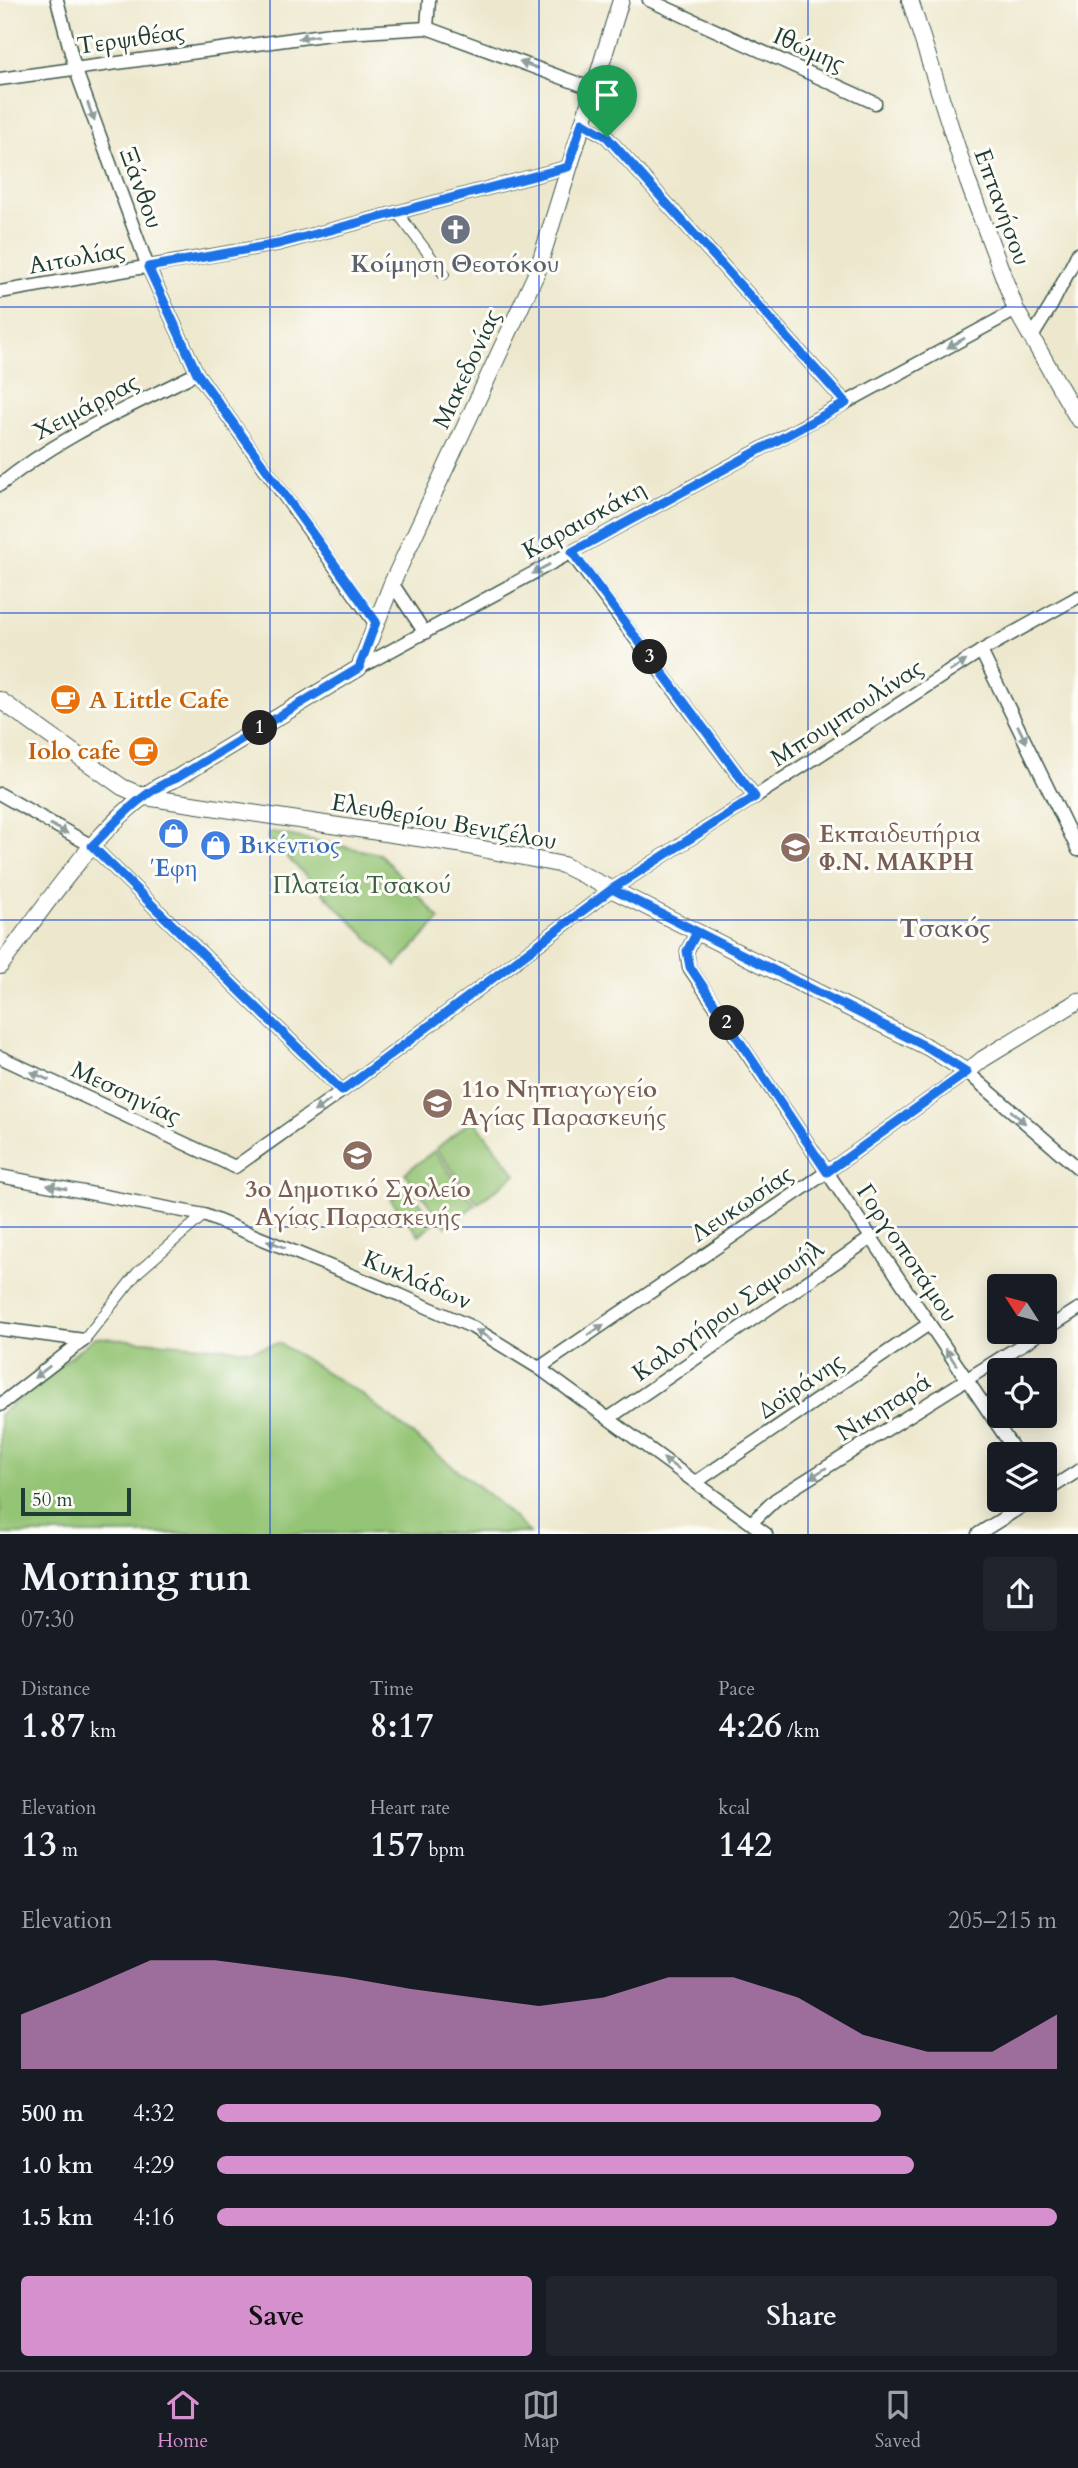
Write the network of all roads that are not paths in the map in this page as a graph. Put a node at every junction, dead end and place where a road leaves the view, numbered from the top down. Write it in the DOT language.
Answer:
graph roads {
  1 [pos="57,0"];
  2 [pos="429,0"];
  3 [pos="621,0"];
  4 [pos="649,0"];
  5 [pos="910,0"];
  6 [pos="427,28"];
  7 [pos="75,68"];
  8 [pos="0,79"];
  9 [pos="593,89"];
  10 [pos="875,103"];
  11 [pos="582,122"];
  12 [pos="568,167"];
  13 [pos="396,211"];
  14 [pos="1078,253"];
  15 [pos="148,267"];
  16 [pos="444,274"];
  17 [pos="0,292"];
  18 [pos="1016,310"];
  19 [pos="1032,337"];
  20 [pos="197,373"];
  21 [pos="846,403"];
  22 [pos="1078,418"];
  23 [pos="0,485"];
  24 [pos="572,552"];
  25 [pos="392,583"];
  26 [pos="1078,597"];
  27 [pos="376,622"];
  28 [pos="425,633"];
  29 [pos="981,651"];
  30 [pos="359,668"];
  31 [pos="0,700"];
  32 [pos="177,778"];
  33 [pos="0,794"];
  34 [pos="145,797"];
  35 [pos="755,797"];
  36 [pos="162,801"];
  37 [pos="92,846"];
  38 [pos="1078,850"];
  39 [pos="612,889"];
  40 [pos="697,932"];
  41 [pos="0,966"];
  42 [pos="1078,1001"];
  43 [pos="0,1057"];
  44 [pos="967,1072"];
  45 [pos="342,1091"];
  46 [pos="235,1167"];
  47 [pos="1078,1168"];
  48 [pos="827,1172"];
  49 [pos="0,1176"];
  50 [pos="204,1215"];
  51 [pos="871,1238"];
  52 [pos="1078,1309"];
  53 [pos="1057,1322"];
  54 [pos="929,1324"];
  55 [pos="0,1329"];
  56 [pos="85,1340"];
  57 [pos="1023,1344"];
  58 [pos="539,1368"];
  59 [pos="967,1380"];
  60 [pos="0,1405"];
  61 [pos="609,1419"];
  62 [pos="1009,1442"];
  63 [pos="1078,1471"];
  64 [pos="696,1482"];
  65 [pos="1057,1484"];
  66 [pos="1013,1512"];
  67 [pos="752,1522"];
  68 [pos="766,1534"];
  69 [pos="978,1534"];
  1 -- 7 [label="street, Ξάνθου"];
  2 -- 6 [label="street"];
  3 -- 9 [label="street, Μακεδονίας"];
  4 -- 10 [label="street, Ιθώμης"];
  5 -- 18 [label="street, Επτανήσου"];
  6 -- 7 [label="street, Τερψιθέας, one-way"];
  9 -- 6 [label="street, Τερψιθέας, one-way"];
  7 -- 8 [label="street, Τερψιθέας"];
  7 -- 15 [label="street, Ξάνθου, one-way"];
  9 -- 11 [label="street, Μακεδονίας"];
  11 -- 12 [label="street, Μακεδονίας"];
  11 -- 21 [label="street"];
  12 -- 13 [label="street, Αιτωλίας"];
  12 -- 25 [label="street, Μακεδονίας"];
  13 -- 15 [label="street, Αιτωλίας"];
  13 -- 16 [label="street"];
  14 -- 19 [label="street"];
  15 -- 17 [label="street, Αιτωλίας"];
  15 -- 20 [label="street, Ξάνθου"];
  18 -- 19 [label="street, Επτανήσου"];
  18 -- 21 [label="street, Καραισκάκη, one-way"];
  19 -- 22 [label="street, Επτανήσου"];
  20 -- 23 [label="street, Χειμάρρας"];
  20 -- 27 [label="street, Ξάνθου"];
  21 -- 24 [label="street, Καραισκάκη"];
  24 -- 28 [label="street, Καραισκάκη, one-way"];
  24 -- 35 [label="street"];
  25 -- 27 [label="street, Μακεδονίας"];
  25 -- 28 [label="street"];
  26 -- 29 [label="street, Μπουμπουλίνας"];
  27 -- 30 [label="street, Μακεδονίας"];
  28 -- 30 [label="street, Καραισκάκη"];
  35 -- 29 [label="street, Μπουμπουλίνας, one-way"];
  29 -- 38 [label="street, one-way"];
  30 -- 32 [label="street, Καραισκάκη"];
  31 -- 34 [label="street, Ελευθερίου Βενιζέλου"];
  32 -- 34 [label="street, Καραισκάκη"];
  32 -- 36 [label="street, Καραισκάκη"];
  33 -- 37 [label="street, one-way"];
  34 -- 36 [label="street, Ελευθερίου Βενιζέλου"];
  34 -- 37 [label="street, Καραισκάκη"];
  35 -- 39 [label="street, Μπουμπουλίνας"];
  36 -- 39 [label="street, Ελευθερίου Βενιζέλου"];
  37 -- 41 [label="street, Καραισκάκη"];
  37 -- 45 [label="street"];
  39 -- 40 [label="street, Ελευθερίου Βενιζέλου"];
  39 -- 45 [label="street, Μπουμπουλίνας"];
  40 -- 44 [label="street, Ελευθερίου Βενιζέλου"];
  40 -- 48 [label="street, Γοργοποτάμου"];
  42 -- 44 [label="street"];
  46 -- 43 [label="street, Μεσσηνίας, one-way"];
  44 -- 47 [label="street, Ελευθερίου Βενιζέλου, one-way"];
  44 -- 48 [label="street, Λευκωσίας"];
  45 -- 46 [label="street, Μπουμπουλίνας, one-way"];
  48 -- 51 [label="street, Γοργοποτάμου"];
  58 -- 48 [label="street, Λευκωσίας, one-way"];
  50 -- 49 [label="street, Κυκλάδων, one-way"];
  50 -- 56 [label="street"];
  58 -- 50 [label="street, Κυκλάδων, one-way"];
  51 -- 54 [label="street, Γοργοποτάμου"];
  51 -- 61 [label="street, Καλογήρου Σαμουήλ"];
  52 -- 53 [label="street, Νικηταρά"];
  59 -- 54 [label="street, Γοργοποτάμου, one-way"];
  54 -- 64 [label="street, Δοϊράνης"];
  55 -- 56 [label="street"];
  56 -- 60 [label="street, one-way"];
  57 -- 59 [label="street, Νικηταρά"];
  58 -- 61 [label="street, Κυκλάδων"];
  59 -- 62 [label="street, Γοργοποτάμου"];
  59 -- 67 [label="street, Νικηταρά, one-way"];
  64 -- 61 [label="street, Κυκλάδων, one-way"];
  63 -- 65 [label="street"];
  64 -- 67 [label="street, Κυκλάδων"];
  66 -- 69 [label="street"];
  67 -- 68 [label="street, Κυκλάδων"];
}
